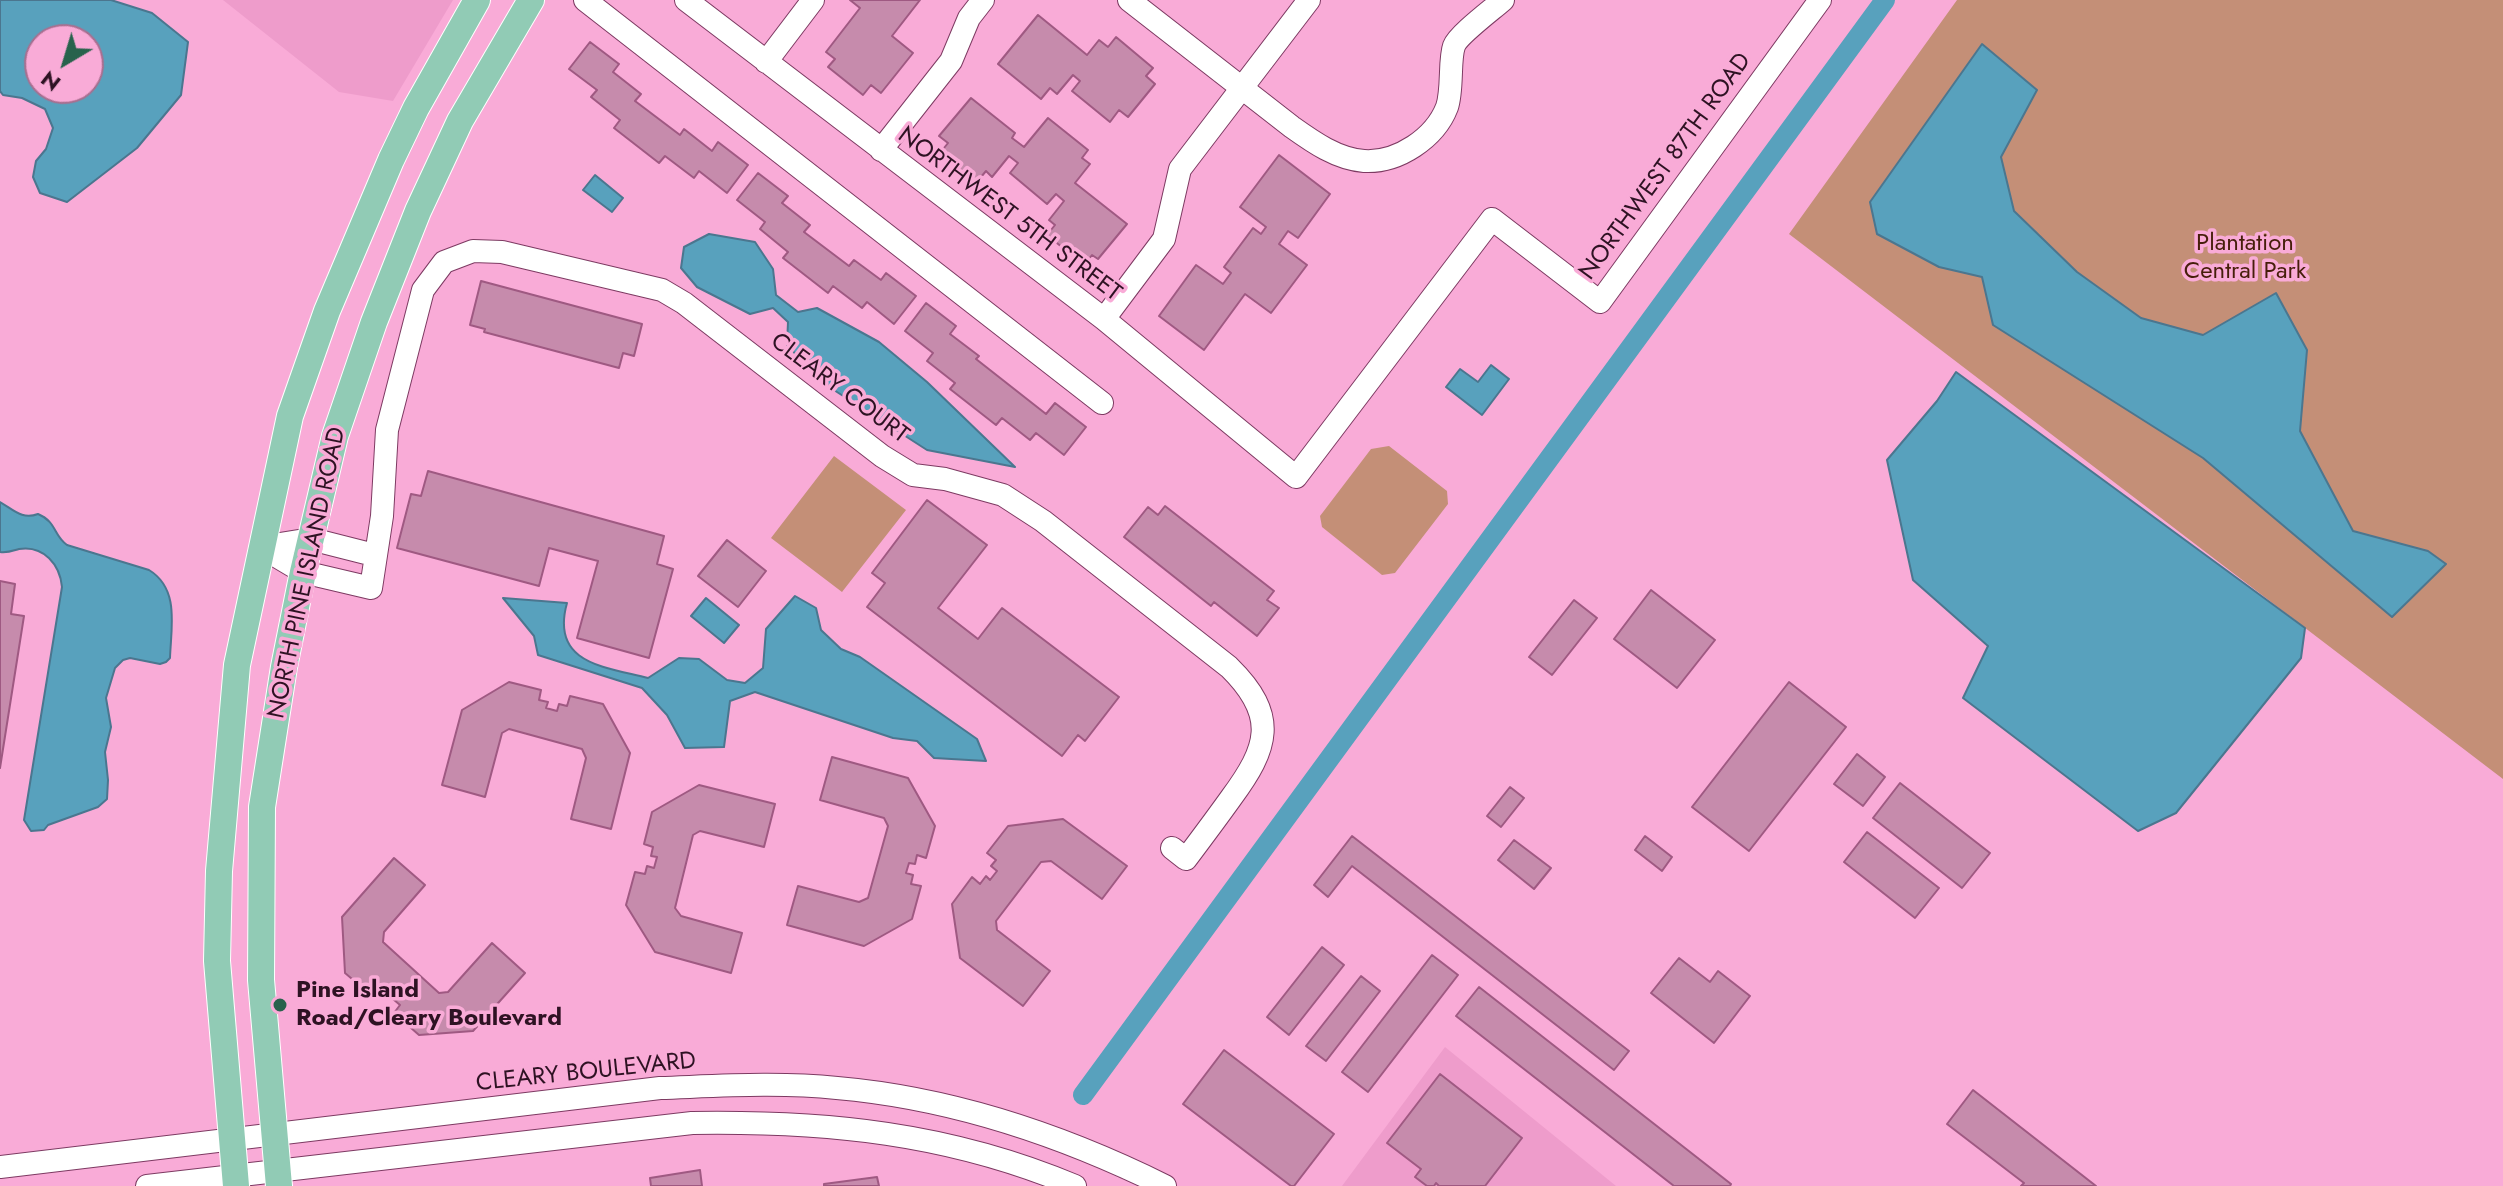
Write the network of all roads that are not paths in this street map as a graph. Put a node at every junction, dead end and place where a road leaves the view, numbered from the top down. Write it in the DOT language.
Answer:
graph roads {
  1 [pos="477,0"];
  2 [pos="531,0"];
  3 [pos="585,0"];
  4 [pos="686,0"];
  5 [pos="813,0"];
  6 [pos="983,0"];
  7 [pos="1129,0"];
  8 [pos="1309,0"];
  9 [pos="1503,0"];
  10 [pos="1812,3"];
  11 [pos="766,62"];
  12 [pos="1242,88"];
  13 [pos="881,150"];
  14 [pos="1104,319"];
  15 [pos="1102,403"];
  16 [pos="1296,477"];
  17 [pos="311,539"];
  18 [pos="261,547"];
  19 [pos="374,555"];
  20 [pos="303,572"];
  21 [pos="1172,848"];
  22 [pos="274,1136"];
  23 [pos="231,1141"];
  24 [pos="0,1167"];
  25 [pos="278,1179"];
  26 [pos="236,1181"];
  27 [pos="147,1186"];
  28 [pos="1075,1186"];
  29 [pos="1165,1186"];
  1 -- 18 [label="main road, NORTH PINE ISLAND ROAD"];
  2 -- 17 [label="main road, NORTH PINE ISLAND ROAD"];
  3 -- 15 [label="street"];
  4 -- 11 [label="street, NORTHWEST 5TH STREET"];
  5 -- 11 [label="street"];
  6 -- 13 [label="street"];
  7 -- 12 [label="street"];
  8 -- 12 [label="street"];
  9 -- 12 [label="street"];
  10 -- 16 [label="street, NORTHWEST 87TH ROAD"];
  11 -- 13 [label="street, NORTHWEST 5TH STREET"];
  12 -- 14 [label="street"];
  13 -- 14 [label="street, NORTHWEST 5TH STREET"];
  14 -- 16 [label="street, NORTHWEST 5TH STREET"];
  17 -- 18 [label="street"];
  17 -- 19 [label="street"];
  17 -- 20 [label="main road, NORTH PINE ISLAND ROAD"];
  18 -- 20 [label="street, CLEARY COURT"];
  18 -- 23 [label="main road, NORTH PINE ISLAND ROAD"];
  19 -- 20 [label="street, CLEARY COURT"];
  19 -- 21 [label="street, CLEARY COURT"];
  20 -- 22 [label="main road, NORTH PINE ISLAND ROAD"];
  22 -- 23 [label="street, CLEARY BOULEVARD"];
  22 -- 25 [label="main road, NORTH PINE ISLAND ROAD"];
  22 -- 29 [label="street, CLEARY BOULEVARD"];
  23 -- 24 [label="street, CLEARY BOULEVARD"];
  23 -- 26 [label="main road, NORTH PINE ISLAND ROAD"];
  25 -- 26 [label="street"];
  25 -- 28 [label="street"];
  26 -- 27 [label="street"];
}
